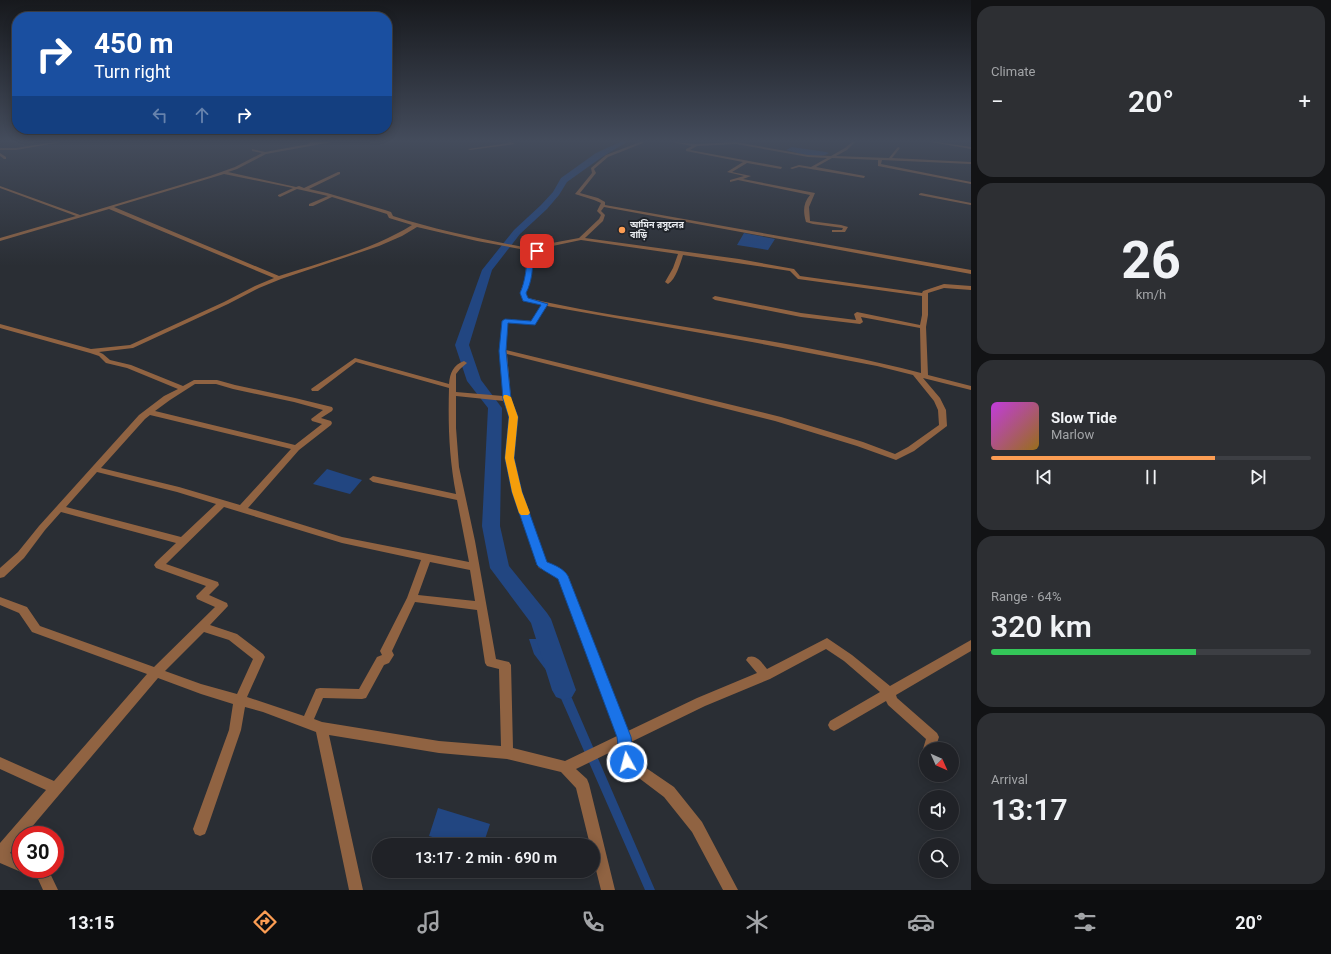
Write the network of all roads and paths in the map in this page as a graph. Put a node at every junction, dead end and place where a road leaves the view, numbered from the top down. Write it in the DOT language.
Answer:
graph roads {
  1 [pos="188,184"];
  2 [pos="280,184"];
  3 [pos="318,184"];
  4 [pos="585,184"];
  5 [pos="760,184"];
  6 [pos="0,187"];
  7 [pos="299,187"];
  8 [pos="306,189"];
  9 [pos="921,194"];
  10 [pos="280,196"];
  11 [pos="332,196"];
  12 [pos="971,204"];
  13 [pos="310,205"];
  14 [pos="603,206"];
  15 [pos="109,207"];
  16 [pos="80,216"];
  17 [pos="416,225"];
  18 [pos="836,231"];
  19 [pos="581,239"];
  20 [pos="1,240"];
  21 [pos="537,251"];
  22 [pos="681,253"];
  23 [pos="971,272"];
  24 [pos="279,278"];
  25 [pos="668,282"];
  26 [pos="971,288"];
  27 [pos="925,295"];
  28 [pos="715,298"];
  29 [pos="545,304"];
  30 [pos="0,326"];
  31 [pos="923,327"];
  32 [pos="91,351"];
  33 [pos="503,351"];
  34 [pos="464,363"];
  35 [pos="915,374"];
  36 [pos="925,376"];
  37 [pos="971,388"];
  38 [pos="184,389"];
  39 [pos="315,389"];
  40 [pos="453,391"];
  41 [pos="507,399"];
  42 [pos="149,412"];
  43 [pos="296,448"];
  44 [pos="96,469"];
  45 [pos="373,479"];
  46 [pos="460,498"];
  47 [pos="222,502"];
  48 [pos="242,509"];
  49 [pos="60,510"];
  50 [pos="183,541"];
  51 [pos="426,558"];
  52 [pos="474,567"];
  53 [pos="0,574"];
  54 [pos="412,598"];
  55 [pos="0,601"];
  56 [pos="481,606"];
  57 [pos="202,627"];
  58 [pos="971,645"];
  59 [pos="752,660"];
  60 [pos="156,672"];
  61 [pos="766,675"];
  62 [pos="890,693"];
  63 [pos="240,700"];
  64 [pos="307,722"];
  65 [pos="834,725"];
  66 [pos="321,728"];
  67 [pos="624,737"];
  68 [pos="931,742"];
  69 [pos="507,753"];
  70 [pos="0,763"];
  71 [pos="565,767"];
  72 [pos="56,788"];
  73 [pos="200,829"];
  74 [pos="0,855"];
  75 [pos="12,861"];
  76 [pos="45,878"];
  77 [pos="51,890"];
  78 [pos="356,890"];
  79 [pos="608,890"];
  80 [pos="731,890"];
  1 -- 15 [label="street"];
  2 -- 7 [label="street"];
  3 -- 8 [label="street"];
  4 -- 14 [label="street"];
  5 -- 18 [label="street"];
  6 -- 16 [label="street"];
  7 -- 8 [label="street"];
  7 -- 10 [label="street"];
  8 -- 11 [label="street"];
  9 -- 12 [label="street"];
  11 -- 13 [label="street"];
  11 -- 17 [label="street"];
  14 -- 19 [label="street"];
  14 -- 23 [label="street"];
  15 -- 16 [label="street"];
  15 -- 24 [label="street"];
  16 -- 20 [label="street"];
  17 -- 21 [label="street"];
  17 -- 24 [label="street"];
  19 -- 21 [label="street"];
  19 -- 22 [label="street"];
  21 -- 29 [label="street"];
  22 -- 25 [label="street"];
  22 -- 27 [label="street"];
  24 -- 32 [label="street"];
  26 -- 27 [label="street"];
  27 -- 31 [label="street"];
  28 -- 31 [label="street"];
  29 -- 33 [label="street"];
  29 -- 35 [label="street"];
  30 -- 32 [label="street"];
  31 -- 36 [label="street"];
  32 -- 38 [label="street"];
  33 -- 35 [label="street"];
  33 -- 41 [label="street"];
  34 -- 40 [label="street"];
  35 -- 36 [label="street"];
  36 -- 37 [label="street"];
  38 -- 42 [label="street"];
  38 -- 43 [label="street"];
  39 -- 40 [label="street"];
  40 -- 41 [label="street"];
  40 -- 46 [label="street"];
  41 -- 67 [label="street"];
  42 -- 43 [label="street"];
  42 -- 44 [label="street"];
  43 -- 48 [label="street"];
  44 -- 47 [label="street"];
  44 -- 49 [label="street"];
  45 -- 46 [label="street"];
  46 -- 52 [label="street"];
  47 -- 48 [label="street"];
  47 -- 50 [label="street"];
  48 -- 51 [label="street"];
  49 -- 50 [label="street"];
  49 -- 53 [label="street"];
  50 -- 57 [label="street"];
  51 -- 52 [label="street"];
  51 -- 54 [label="street"];
  52 -- 56 [label="street"];
  54 -- 56 [label="street"];
  54 -- 64 [label="street"];
  55 -- 60 [label="street"];
  56 -- 69 [label="street"];
  57 -- 60 [label="street"];
  57 -- 63 [label="street"];
  58 -- 62 [label="street"];
  59 -- 61 [label="street"];
  60 -- 63 [label="street"];
  60 -- 72 [label="street"];
  61 -- 62 [label="street"];
  61 -- 67 [label="street"];
  62 -- 65 [label="street"];
  62 -- 68 [label="street"];
  63 -- 64 [label="street"];
  63 -- 73 [label="street"];
  64 -- 66 [label="street"];
  66 -- 69 [label="street"];
  66 -- 78 [label="street"];
  67 -- 71 [label="street"];
  67 -- 80 [label="street"];
  69 -- 71 [label="street"];
  70 -- 72 [label="street"];
  71 -- 79 [label="street"];
  72 -- 74 [label="street"];
  74 -- 75 [label="street"];
  76 -- 77 [label="street"];
}
